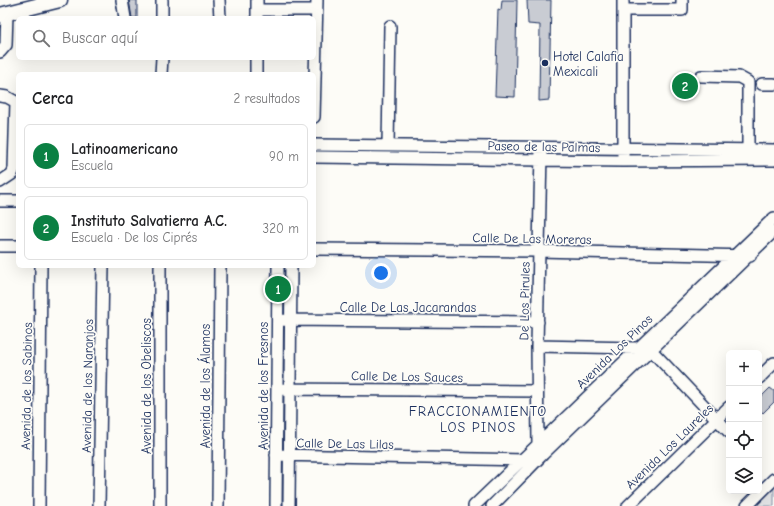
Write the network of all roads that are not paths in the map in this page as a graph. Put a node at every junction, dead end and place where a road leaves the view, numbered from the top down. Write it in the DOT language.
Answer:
graph roads {
  1 [pos="60,0"];
  2 [pos="122,0"];
  3 [pos="162,0"];
  4 [pos="219,0"];
  5 [pos="317,5"];
  6 [pos="623,5"];
  7 [pos="682,5"];
  8 [pos="257,9"];
  9 [pos="3,14"];
  10 [pos="125,16"];
  11 [pos="162,16"];
  12 [pos="220,16"];
  13 [pos="390,26"];
  14 [pos="316,42"];
  15 [pos="0,52"];
  16 [pos="162,60"];
  17 [pos="256,60"];
  18 [pos="316,60"];
  19 [pos="161,72"];
  20 [pos="256,72"];
  21 [pos="315,72"];
  22 [pos="702,76"];
  23 [pos="762,84"];
  24 [pos="774,84"];
  25 [pos="0,96"];
  26 [pos="316,145"];
  27 [pos="388,145"];
  28 [pos="541,147"];
  29 [pos="623,149"];
  30 [pos="748,150"];
  31 [pos="774,150"];
  32 [pos="316,157"];
  33 [pos="540,159"];
  34 [pos="774,160"];
  35 [pos="623,161"];
  36 [pos="0,182"];
  37 [pos="0,201"];
  38 [pos="16,201"];
  39 [pos="774,218"];
  40 [pos="774,231"];
  41 [pos="0,246"];
  42 [pos="16,246"];
  43 [pos="316,249"];
  44 [pos="538,251"];
  45 [pos="735,256"];
  46 [pos="750,256"];
  47 [pos="41,268"];
  48 [pos="103,268"];
  49 [pos="160,268"];
  50 [pos="220,268"];
  51 [pos="278,268"];
  52 [pos="291,268"];
  53 [pos="278,320"];
  54 [pos="290,320"];
  55 [pos="538,322"];
  56 [pos="537,346"];
  57 [pos="637,348"];
  58 [pos="652,351"];
  59 [pos="774,363"];
  60 [pos="762,375"];
  61 [pos="277,388"];
  62 [pos="290,389"];
  63 [pos="537,391"];
  64 [pos="726,410"];
  65 [pos="716,419"];
  66 [pos="726,429"];
  67 [pos="540,450"];
  68 [pos="276,455"];
  69 [pos="290,456"];
  70 [pos="528,463"];
  71 [pos="774,479"];
  72 [pos="38,506"];
  73 [pos="99,506"];
  74 [pos="160,506"];
  75 [pos="218,506"];
  76 [pos="276,506"];
  77 [pos="289,506"];
  78 [pos="474,506"];
  79 [pos="492,506"];
  80 [pos="628,506"];
  81 [pos="747,506"];
  1 -- 9 [label="main road"];
  2 -- 10 [label="street"];
  3 -- 11 [label="street"];
  4 -- 12 [label="street"];
  5 -- 8 [label="street"];
  5 -- 14 [label="street"];
  6 -- 7 [label="street"];
  6 -- 29 [label="street"];
  9 -- 15 [label="street"];
  13 -- 27 [label="street"];
  16 -- 19 [label="street"];
  17 -- 20 [label="street"];
  18 -- 21 [label="street"];
  22 -- 30 [label="street"];
  23 -- 24 [label="street"];
  25 -- 36 [label="street"];
  26 -- 27 [label="street, Paseo de las Palmas"];
  27 -- 28 [label="street, Paseo de las Palmas"];
  28 -- 29 [label="street, Paseo de las Palmas"];
  28 -- 33 [label="street, De Los Pirules"];
  29 -- 30 [label="street, Paseo de las Palmas"];
  29 -- 35 [label="street"];
  30 -- 31 [label="street, Paseo de las Palmas"];
  32 -- 33 [label="street, Paseo de las Palmas"];
  33 -- 35 [label="street, Paseo de las Palmas"];
  33 -- 44 [label="street, De Los Pirules"];
  34 -- 35 [label="street, Paseo de las Palmas"];
  37 -- 38 [label="street"];
  39 -- 45 [label="street, Avenida Los Pinos"];
  40 -- 46 [label="street, Avenida Los Pinos"];
  41 -- 42 [label="street"];
  43 -- 44 [label="street, Calle De Las Moreras"];
  44 -- 45 [label="street, Calle De Las Moreras"];
  44 -- 55 [label="street, De Los Pirules"];
  45 -- 46 [label="street, Calle De Las Moreras"];
  45 -- 57 [label="street, Avenida Los Pinos"];
  46 -- 58 [label="street, Avenida Los Pinos"];
  47 -- 72 [label="street, Avenida de los Sabinos"];
  48 -- 73 [label="street, Avenida de los Naranjos"];
  49 -- 74 [label="street, Avenida de los Obeliscos"];
  50 -- 75 [label="street, Avenida de los Álamos"];
  51 -- 53 [label="street, Avenida de los Fresnos"];
  52 -- 54 [label="street, Avenida de los Fresnos"];
  53 -- 54 [label="street, Calle De Las Jacarandas"];
  53 -- 61 [label="street, Avenida de los Fresnos"];
  54 -- 55 [label="street, Calle De Las Jacarandas"];
  54 -- 62 [label="street, Avenida de los Fresnos"];
  55 -- 56 [label="street, De Los Pirules"];
  56 -- 57 [label="street"];
  56 -- 63 [label="street, De Los Pirules"];
  57 -- 58 [label="street"];
  57 -- 67 [label="street, Avenida Los Pinos"];
  58 -- 65 [label="street"];
  58 -- 67 [label="street, Avenida Los Pinos"];
  59 -- 60 [label="street"];
  61 -- 62 [label="street, Calle De Los Sauces"];
  61 -- 68 [label="street, Avenida de los Fresnos"];
  62 -- 63 [label="street, Calle De Los Sauces"];
  62 -- 69 [label="street, Avenida de los Fresnos"];
  63 -- 67 [label="street, De Los Pirules"];
  64 -- 65 [label="street, Avenida Los Laureles"];
  65 -- 66 [label="street"];
  65 -- 80 [label="street, Avenida Los Laureles"];
  67 -- 70 [label="street, Avenida Los Pinos"];
  68 -- 69 [label="street, Calle De Las Lilas"];
  68 -- 76 [label="street, Avenida de los Fresnos"];
  69 -- 70 [label="street, Calle De Las Lilas"];
  69 -- 77 [label="street, Avenida de los Fresnos"];
  70 -- 78 [label="street, Avenida Los Pinos"];
  70 -- 79 [label="street, Avenida Los Pinos"];
  71 -- 81 [label="street"];
}
